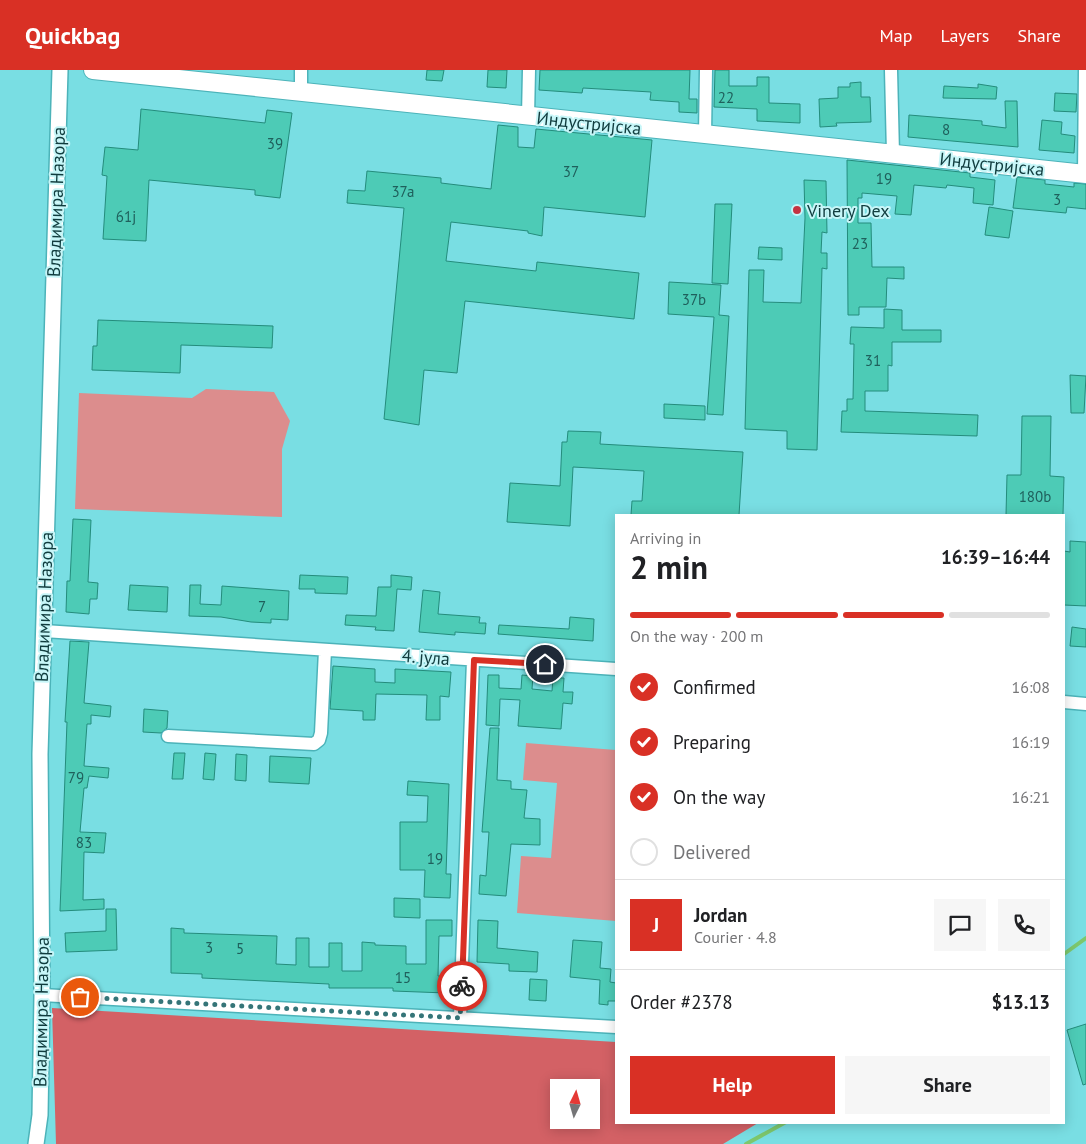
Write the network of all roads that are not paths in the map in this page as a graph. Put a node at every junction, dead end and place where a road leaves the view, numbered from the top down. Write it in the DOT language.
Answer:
graph roads {
  1 [pos="60,70"];
  2 [pos="93,70"];
  3 [pos="301,70"];
  4 [pos="528,70"];
  5 [pos="706,70"];
  6 [pos="891,70"];
  7 [pos="1085,70"];
  8 [pos="301,93"];
  9 [pos="528,116"];
  10 [pos="706,135"];
  11 [pos="894,154"];
  12 [pos="1085,174"];
  13 [pos="44,631"];
  14 [pos="325,650"];
  15 [pos="474,660"];
  16 [pos="615,669"];
  17 [pos="1065,702"];
  18 [pos="1086,704"];
  19 [pos="168,736"];
  20 [pos="42,995"];
  21 [pos="460,1018"];
  22 [pos="615,1027"];
  23 [pos="36,1144"];
  1 -- 13 [label="street, Владимира Назора"];
  2 -- 8 [label="main road, Индустријска"];
  3 -- 8 [label="street"];
  4 -- 9 [label="street"];
  5 -- 10 [label="street"];
  6 -- 11 [label="street"];
  7 -- 12 [label="street"];
  8 -- 9 [label="main road, Индустријска"];
  9 -- 10 [label="main road, Индустријска"];
  10 -- 11 [label="main road, Индустријска"];
  11 -- 12 [label="main road, Индустријска"];
  13 -- 14 [label="street, 4. јула"];
  13 -- 20 [label="street, Владимира Назора"];
  14 -- 15 [label="street, 4. јула"];
  14 -- 19 [label="street"];
  15 -- 16 [label="street, 4. јула"];
  15 -- 21 [label="street"];
  17 -- 18 [label="street"];
  20 -- 21 [label="street"];
  20 -- 23 [label="street, Владимира Назора"];
  21 -- 22 [label="street"];
}
